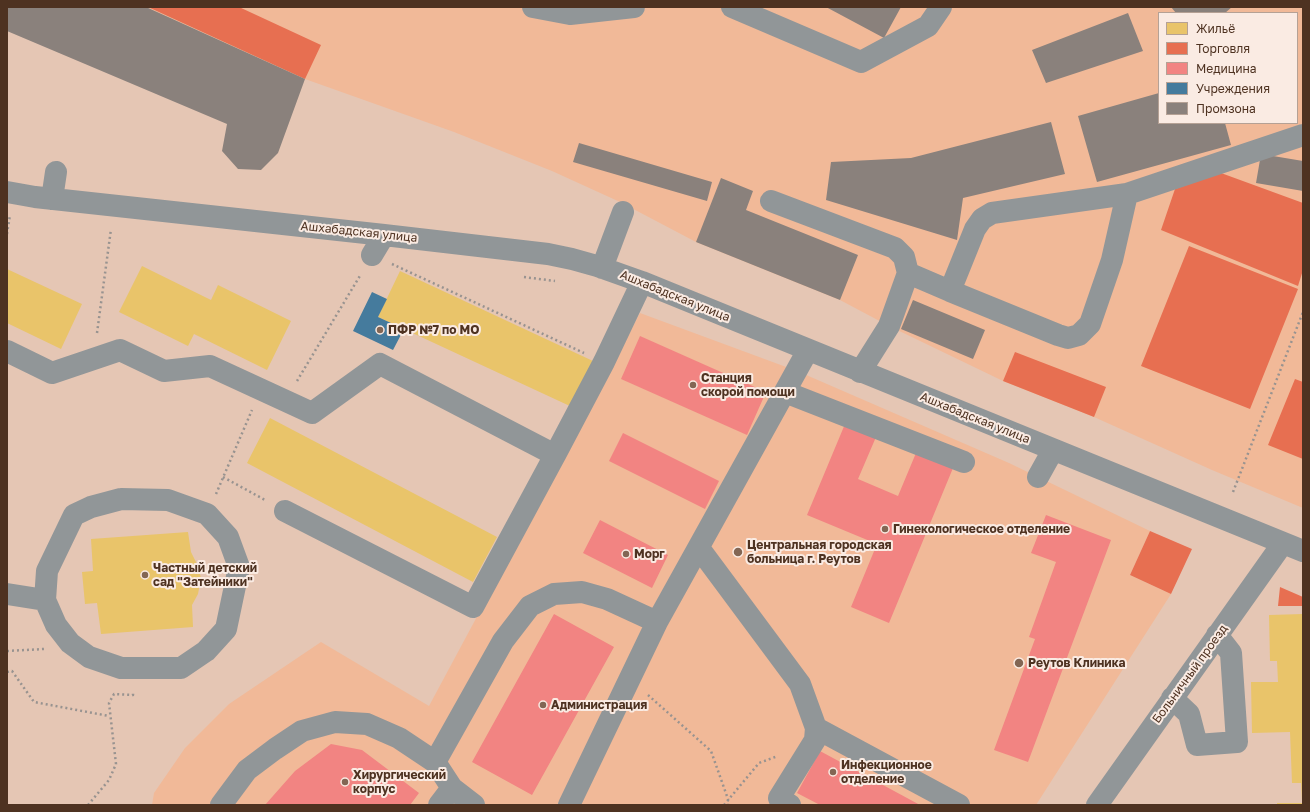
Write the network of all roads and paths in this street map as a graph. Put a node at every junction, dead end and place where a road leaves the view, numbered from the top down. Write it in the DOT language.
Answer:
graph roads {
  1 [pos="533,7"];
  2 [pos="634,7"];
  3 [pos="732,7"];
  4 [pos="941,7"];
  5 [pos="1303,135"];
  6 [pos="56,172"];
  7 [pos="7,192"];
  8 [pos="1127,194"];
  9 [pos="52,199"];
  10 [pos="772,201"];
  11 [pos="623,212"];
  12 [pos="111,224"];
  13 [pos="384,235"];
  14 [pos="372,255"];
  15 [pos="602,268"];
  16 [pos="908,273"];
  17 [pos="642,282"];
  18 [pos="950,291"];
  19 [pos="1303,312"];
  20 [pos="808,350"];
  21 [pos="7,351"];
  22 [pos="93,359"];
  23 [pos="604,362"];
  24 [pos="860,372"];
  25 [pos="261,389"];
  26 [pos="785,392"];
  27 [pos="285,400"];
  28 [pos="1053,450"];
  29 [pos="555,455"];
  30 [pos="964,462"];
  31 [pos="223,477"];
  32 [pos="1038,477"];
  33 [pos="1233,492"];
  34 [pos="215,495"];
  35 [pos="286,511"];
  36 [pos="1283,543"];
  37 [pos="699,548"];
  38 [pos="1303,551"];
  39 [pos="7,594"];
  40 [pos="45,600"];
  41 [pos="657,622"];
  42 [pos="1217,635"];
  43 [pos="77,648"];
  44 [pos="7,651"];
  45 [pos="135,668"];
  46 [pos="7,672"];
  47 [pos="630,680"];
  48 [pos="1172,698"];
  49 [pos="109,716"];
  50 [pos="816,728"];
  51 [pos="780,755"];
  52 [pos="435,762"];
  53 [pos="452,788"];
  54 [pos="728,799"];
  55 [pos="88,805"];
  56 [pos="221,805"];
  57 [pos="439,805"];
  58 [pos="474,805"];
  59 [pos="569,805"];
  60 [pos="724,805"];
  61 [pos="728,805"];
  62 [pos="790,805"];
  63 [pos="958,805"];
  64 [pos="1097,805"];
  1 -- 2 [label="street"];
  3 -- 4 [label="street"];
  5 -- 8 [label="street"];
  6 -- 9 [label="street"];
  7 -- 9 [label="street, Ашхабадская улица"];
  8 -- 18 [label="street"];
  8 -- 18 [label="street"];
  9 -- 13 [label="street, Ашхабадская улица"];
  10 -- 16 [label="street"];
  11 -- 15 [label="street"];
  12 -- 22 [label="path"];
  13 -- 14 [label="street"];
  13 -- 15 [label="street, Ашхабадская улица"];
  14 -- 23 [label="path"];
  14 -- 27 [label="path"];
  15 -- 17 [label="street, Ашхабадская улица"];
  16 -- 18 [label="street"];
  16 -- 24 [label="street"];
  17 -- 20 [label="street, Ашхабадская улица"];
  17 -- 23 [label="street"];
  19 -- 33 [label="path"];
  20 -- 24 [label="street, Ашхабадская улица"];
  20 -- 26 [label="street"];
  21 -- 22 [label="street"];
  22 -- 25 [label="street"];
  23 -- 29 [label="street"];
  24 -- 28 [label="street, Ашхабадская улица"];
  25 -- 27 [label="street"];
  25 -- 31 [label="path"];
  26 -- 30 [label="street"];
  26 -- 37 [label="street"];
  27 -- 29 [label="street"];
  28 -- 32 [label="street"];
  28 -- 36 [label="street, Ашхабадская улица"];
  29 -- 35 [label="street"];
  31 -- 34 [label="path"];
  31 -- 35 [label="path"];
  36 -- 38 [label="street, Ашхабадская улица"];
  36 -- 42 [label="street, Больничный проезд"];
  37 -- 41 [label="street"];
  37 -- 50 [label="street"];
  39 -- 40 [label="street"];
  40 -- 43 [label="street"];
  40 -- 45 [label="street"];
  41 -- 47 [label="street"];
  41 -- 52 [label="street"];
  42 -- 48 [label="street, Больничный проезд"];
  42 -- 48 [label="street"];
  43 -- 44 [label="path"];
  43 -- 45 [label="street"];
  45 -- 49 [label="path"];
  46 -- 49 [label="path"];
  47 -- 54 [label="path"];
  47 -- 59 [label="street"];
  48 -- 64 [label="street, Больничный проезд"];
  49 -- 55 [label="path"];
  50 -- 62 [label="street"];
  50 -- 63 [label="street"];
  51 -- 54 [label="path"];
  52 -- 53 [label="street"];
  52 -- 56 [label="street"];
  53 -- 57 [label="street"];
  53 -- 58 [label="street"];
  54 -- 60 [label="path"];
  54 -- 61 [label="path"];
}
